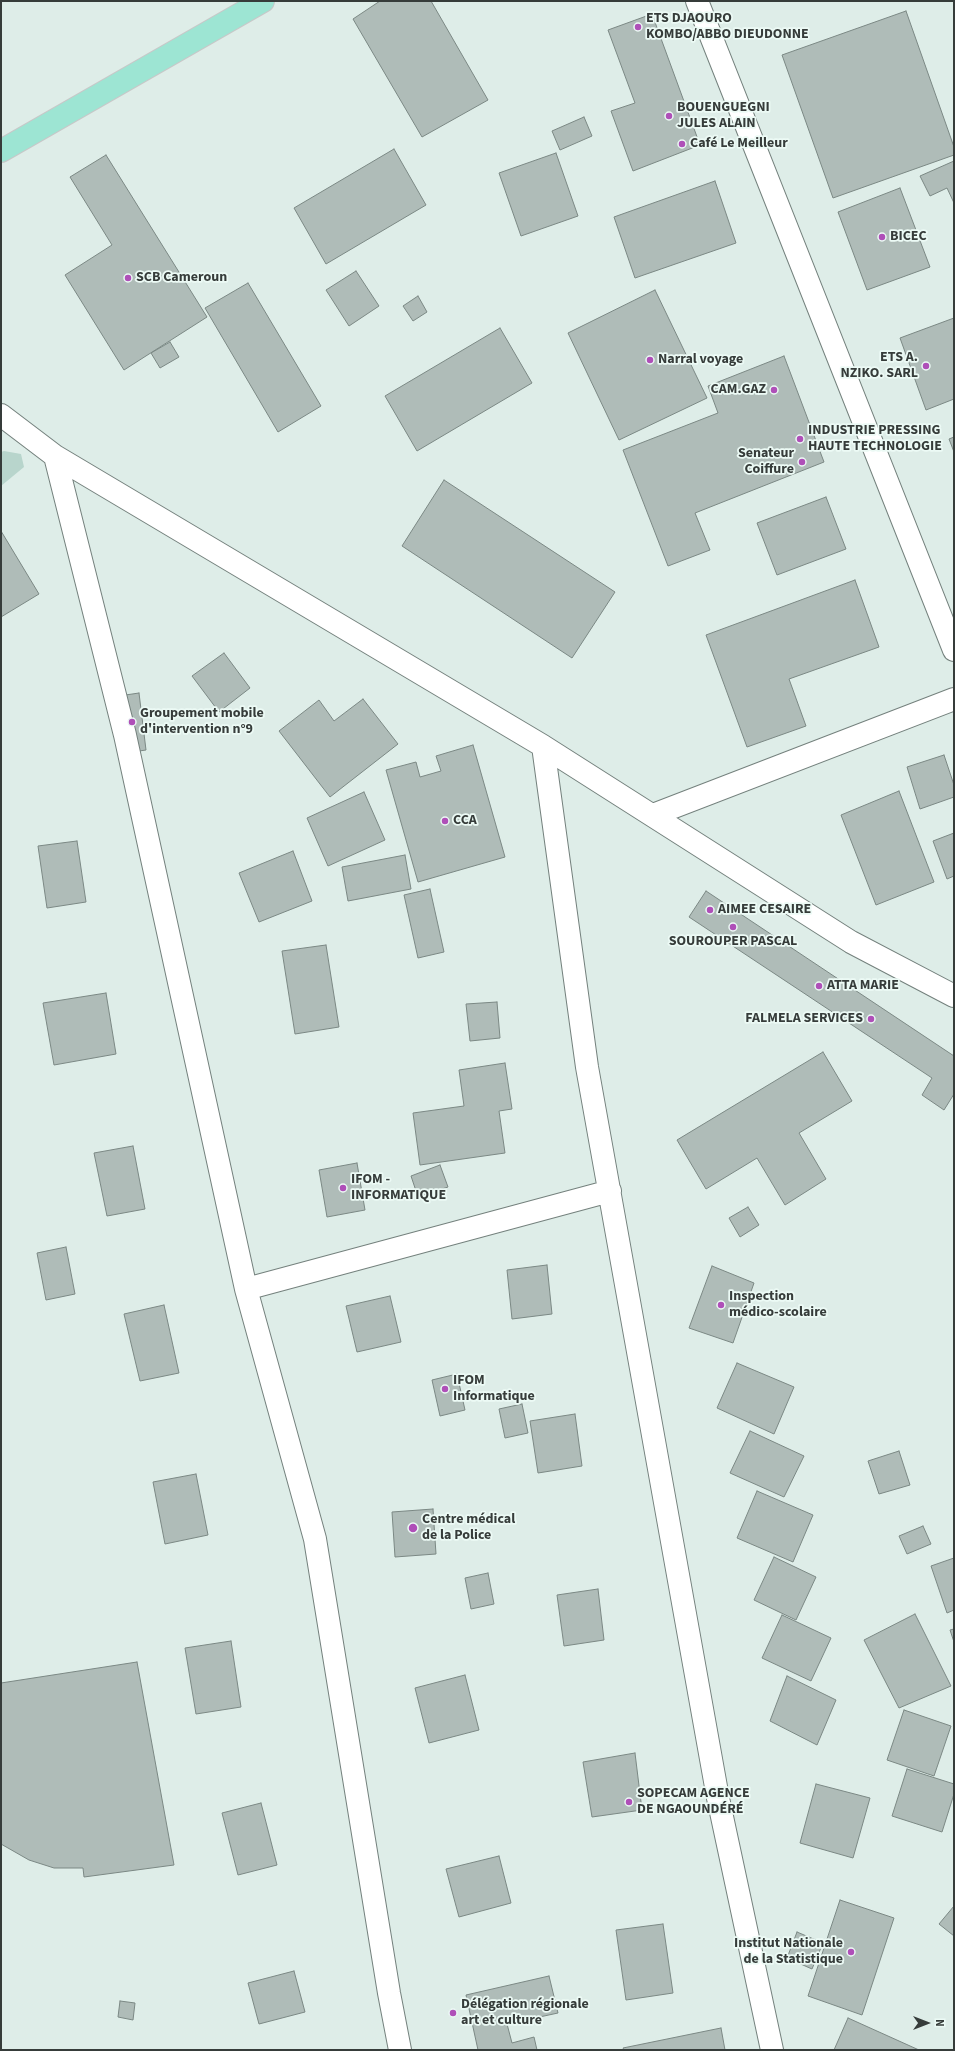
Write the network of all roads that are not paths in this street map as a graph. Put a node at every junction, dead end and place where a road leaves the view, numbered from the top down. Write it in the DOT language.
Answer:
graph roads {
  1 [pos="263,1"];
  2 [pos="697,1"];
  3 [pos="1,152"];
  4 [pos="1,415"];
  5 [pos="56,456"];
  6 [pos="954,650"];
  7 [pos="954,699"];
  8 [pos="543,746"];
  9 [pos="652,815"];
  10 [pos="954,996"];
  11 [pos="610,1192"];
  12 [pos="246,1289"];
  13 [pos="400,2050"];
  14 [pos="772,2050"];
  1 -- 3 [label="main road"];
  2 -- 6 [label="street"];
  4 -- 5 [label="street"];
  5 -- 8 [label="street"];
  5 -- 12 [label="street"];
  7 -- 9 [label="street"];
  8 -- 9 [label="street"];
  8 -- 11 [label="street"];
  9 -- 10 [label="street"];
  11 -- 12 [label="street"];
  11 -- 14 [label="street"];
  12 -- 13 [label="street"];
}
